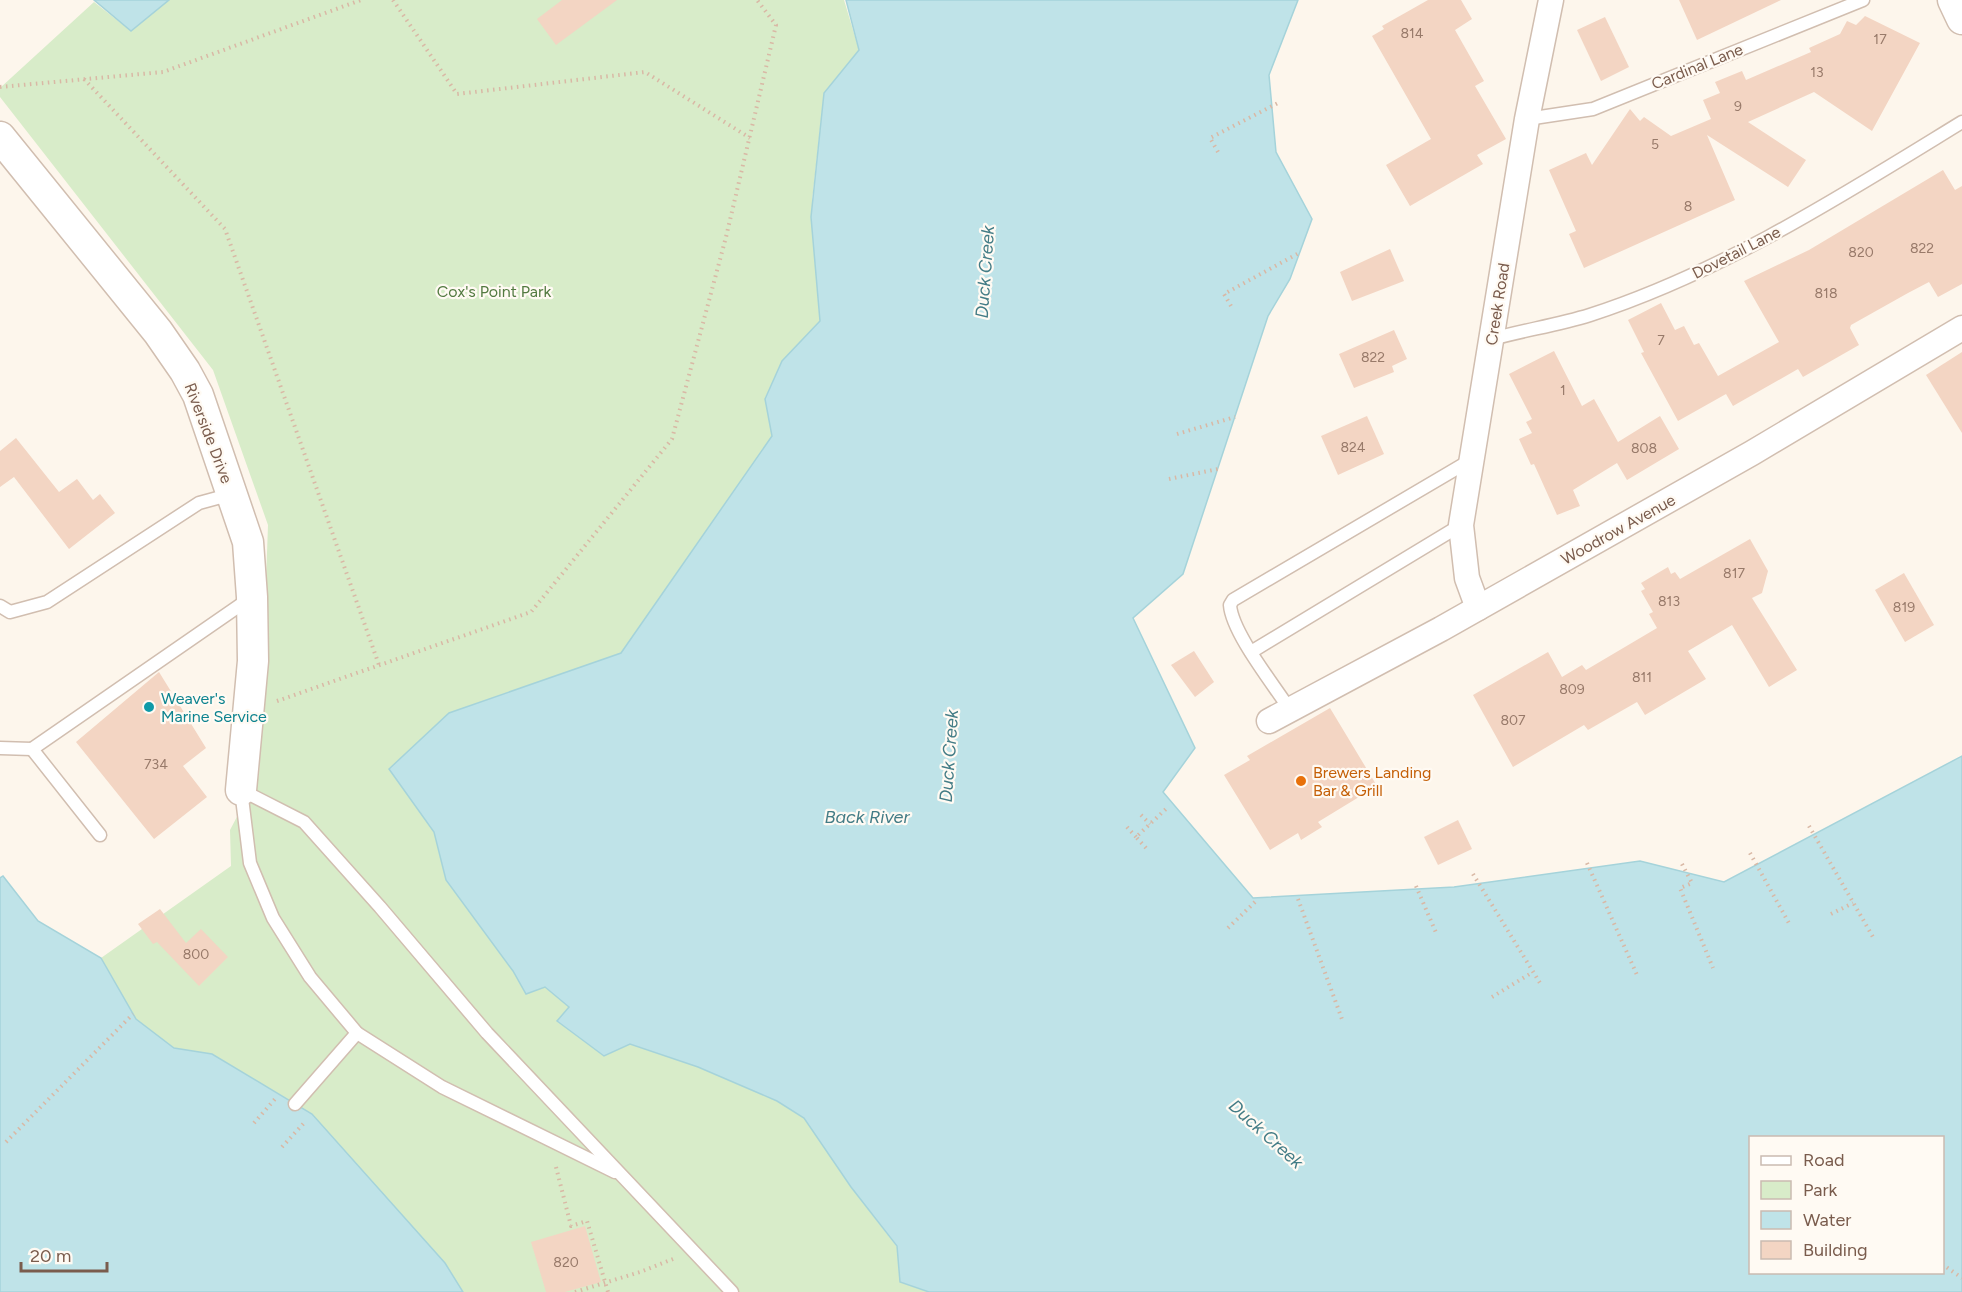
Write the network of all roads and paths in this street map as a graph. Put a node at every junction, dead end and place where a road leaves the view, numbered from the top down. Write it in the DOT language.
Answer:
graph roads {
  1 [pos="361,0"];
  2 [pos="393,0"];
  3 [pos="757,0"];
  4 [pos="1551,0"];
  5 [pos="1863,0"];
  6 [pos="1953,0"];
  7 [pos="1962,20"];
  8 [pos="84,79"];
  9 [pos="0,87"];
  10 [pos="1278,103"];
  11 [pos="1527,119"];
  12 [pos="1962,122"];
  13 [pos="0,137"];
  14 [pos="750,138"];
  15 [pos="1218,152"];
  16 [pos="1299,253"];
  17 [pos="1231,306"];
  18 [pos="1962,328"];
  19 [pos="1492,339"];
  20 [pos="1235,417"];
  21 [pos="1177,434"];
  22 [pos="1472,459"];
  23 [pos="1218,469"];
  24 [pos="1169,479"];
  25 [pos="232,494"];
  26 [pos="1461,525"];
  27 [pos="252,597"];
  28 [pos="0,606"];
  29 [pos="1478,608"];
  30 [pos="1251,652"];
  31 [pos="379,665"];
  32 [pos="1290,710"];
  33 [pos="248,711"];
  34 [pos="1269,722"];
  35 [pos="0,748"];
  36 [pos="32,749"];
  37 [pos="242,790"];
  38 [pos="1167,809"];
  39 [pos="1142,815"];
  40 [pos="1150,824"];
  41 [pos="1809,826"];
  42 [pos="1127,827"];
  43 [pos="100,835"];
  44 [pos="1136,837"];
  45 [pos="1146,848"];
  46 [pos="1750,853"];
  47 [pos="1587,863"];
  48 [pos="1682,864"];
  49 [pos="1473,874"];
  50 [pos="1416,886"];
  51 [pos="1298,900"];
  52 [pos="1255,902"];
  53 [pos="1853,903"];
  54 [pos="1831,914"];
  55 [pos="1790,925"];
  56 [pos="1228,928"];
  57 [pos="1437,935"];
  58 [pos="1873,937"];
  59 [pos="1713,968"];
  60 [pos="1533,972"];
  61 [pos="1637,975"];
  62 [pos="1540,983"];
  63 [pos="1492,997"];
  64 [pos="134,1014"];
  65 [pos="1343,1022"];
  66 [pos="357,1033"];
  67 [pos="279,1094"];
  68 [pos="295,1104"];
  69 [pos="312,1114"];
  70 [pos="254,1123"];
  71 [pos="549,1140"];
  72 [pos="6,1143"];
  73 [pos="282,1147"];
  74 [pos="621,1175"];
  75 [pos="693,1251"];
  76 [pos="1944,1265"];
  77 [pos="1962,1278"];
  78 [pos="605,1282"];
  79 [pos="575,1292"];
  80 [pos="608,1292"];
  81 [pos="732,1292"];
  1 -- 8 [label="path"];
  2 -- 14 [label="path"];
  3 -- 14 [label="path"];
  4 -- 11 [label="street, Creek Road"];
  5 -- 11 [label="lane, Cardinal Lane"];
  6 -- 7 [label="street"];
  8 -- 9 [label="path"];
  8 -- 31 [label="path"];
  10 -- 15 [label="path"];
  11 -- 19 [label="street, Creek Road"];
  12 -- 19 [label="lane, Dovetail Lane"];
  13 -- 25 [label="street, Riverside Drive"];
  14 -- 31 [label="path"];
  16 -- 17 [label="path"];
  18 -- 29 [label="street, Woodrow Avenue"];
  19 -- 22 [label="street, Creek Road"];
  20 -- 21 [label="path"];
  22 -- 26 [label="street, Creek Road"];
  22 -- 30 [label="lane"];
  23 -- 24 [label="path"];
  25 -- 27 [label="street, Riverside Drive"];
  25 -- 28 [label="lane"];
  26 -- 29 [label="street, Creek Road"];
  26 -- 30 [label="lane"];
  27 -- 33 [label="street, Riverside Drive"];
  27 -- 36 [label="lane"];
  29 -- 32 [label="street, Woodrow Avenue"];
  30 -- 32 [label="lane"];
  31 -- 33 [label="path"];
  32 -- 34 [label="street, Woodrow Avenue"];
  33 -- 37 [label="street, Riverside Drive"];
  35 -- 36 [label="lane"];
  36 -- 43 [label="lane"];
  37 -- 66 [label="lane"];
  37 -- 74 [label="lane"];
  38 -- 40 [label="path"];
  39 -- 40 [label="path"];
  40 -- 44 [label="path"];
  41 -- 53 [label="path"];
  42 -- 44 [label="path"];
  44 -- 45 [label="path"];
  46 -- 55 [label="path"];
  47 -- 61 [label="path"];
  48 -- 59 [label="path"];
  49 -- 60 [label="path"];
  50 -- 57 [label="path"];
  51 -- 65 [label="path"];
  52 -- 56 [label="path"];
  53 -- 54 [label="path"];
  53 -- 58 [label="path"];
  60 -- 62 [label="path"];
  60 -- 63 [label="path"];
  64 -- 72 [label="path"];
  66 -- 68 [label="lane"];
  66 -- 71 [label="lane"];
  67 -- 70 [label="path"];
  69 -- 73 [label="path"];
  71 -- 74 [label="lane"];
  71 -- 78 [label="path"];
  74 -- 75 [label="lane"];
  75 -- 78 [label="path"];
  75 -- 81 [label="lane"];
  76 -- 77 [label="path"];
  78 -- 79 [label="path"];
  78 -- 80 [label="path"];
}
